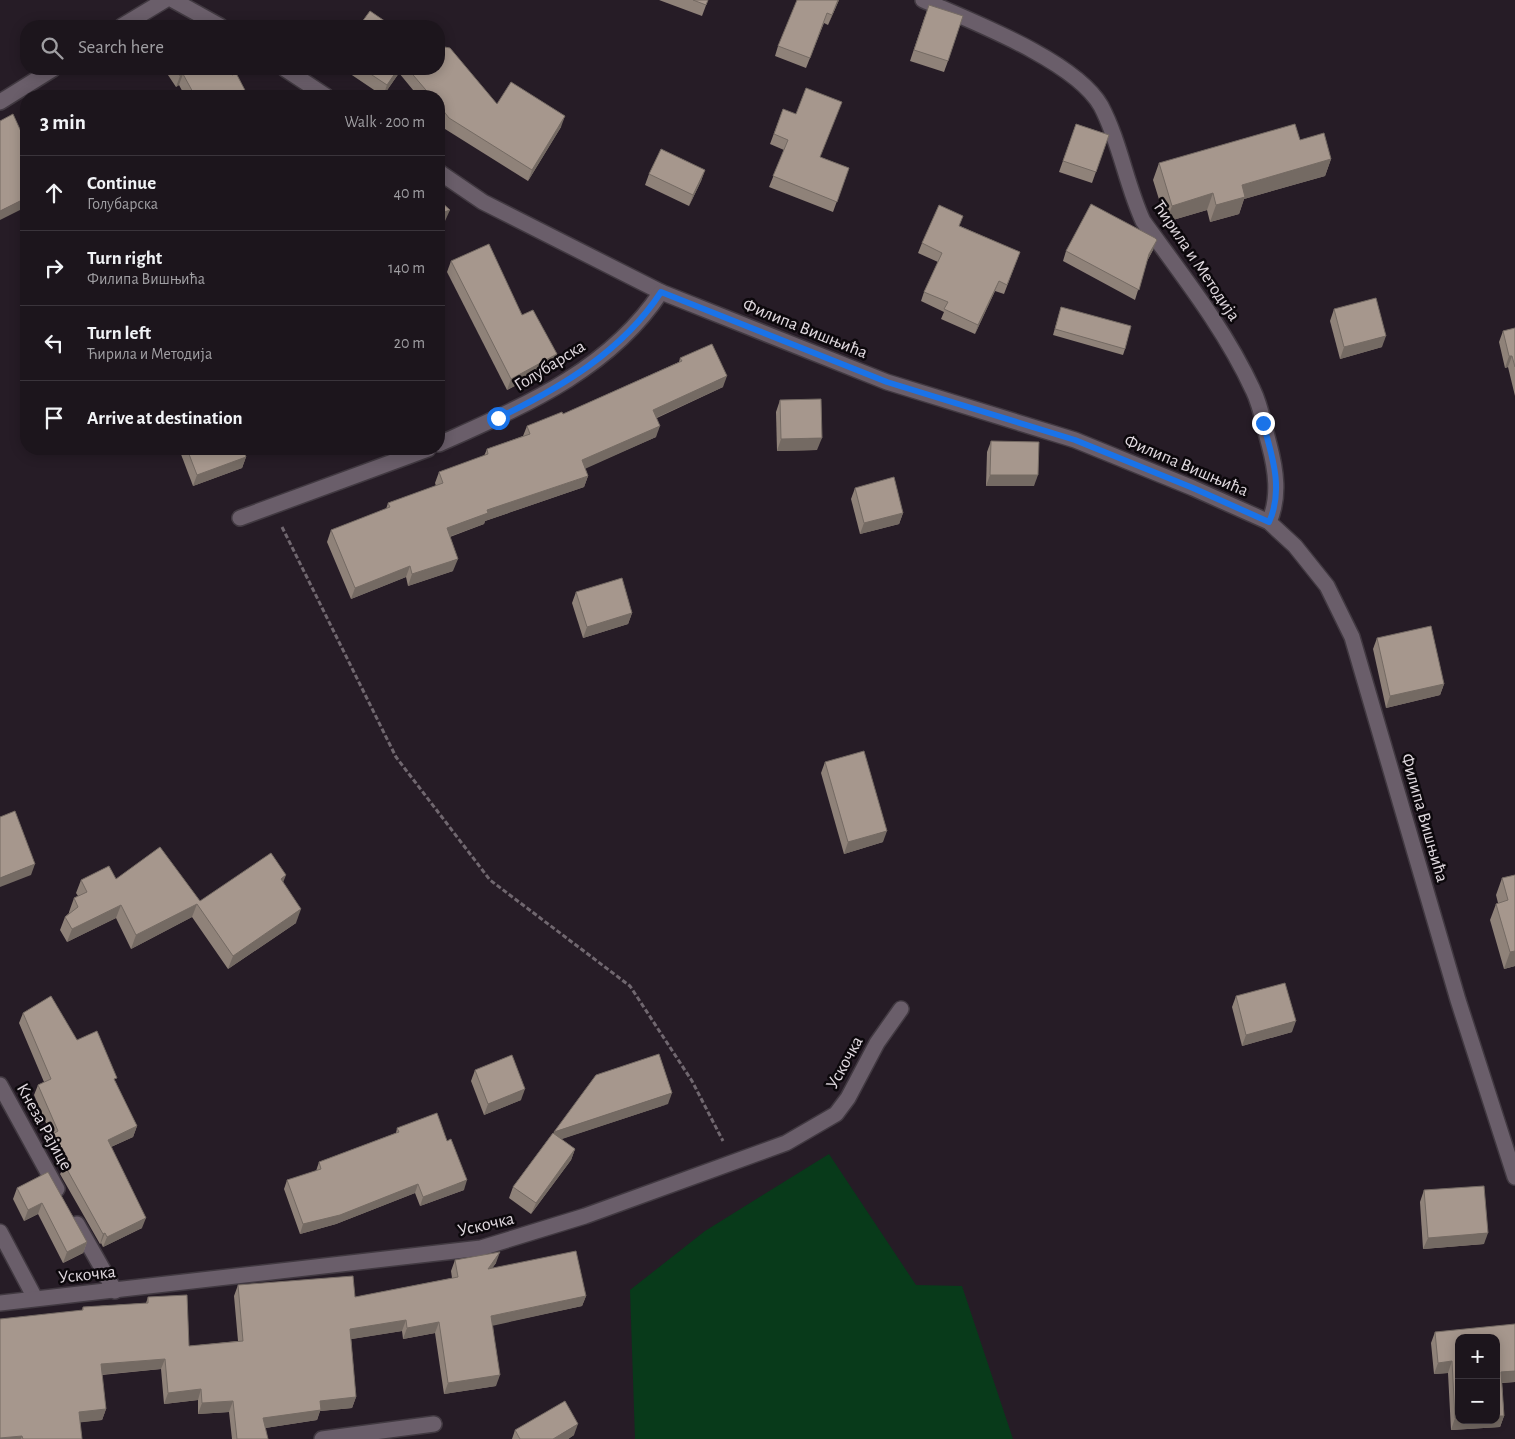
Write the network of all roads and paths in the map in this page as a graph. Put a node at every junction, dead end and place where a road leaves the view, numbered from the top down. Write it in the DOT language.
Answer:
graph roads {
  1 [pos="165,0"];
  2 [pos="172,0"];
  3 [pos="923,0"];
  4 [pos="132,20"];
  5 [pos="209,20"];
  6 [pos="43,75"];
  7 [pos="295,75"];
  8 [pos="317,90"];
  9 [pos="0,102"];
  10 [pos="445,176"];
  11 [pos="661,292"];
  12 [pos="445,441"];
  13 [pos="412,455"];
  14 [pos="272,506"];
  15 [pos="240,518"];
  16 [pos="1269,522"];
  17 [pos="901,1009"];
  18 [pos="0,1085"];
  19 [pos="733,1162"];
  20 [pos="1515,1177"];
  21 [pos="0,1232"];
  22 [pos="115,1291"];
  23 [pos="35,1298"];
  24 [pos="0,1303"];
  25 [pos="434,1424"];
  26 [pos="322,1439"];
  1 -- 4 [label="street"];
  2 -- 5 [label="street"];
  3 -- 16 [label="street, Ћирила и Методија"];
  6 -- 9 [label="street"];
  7 -- 8 [label="street"];
  10 -- 11 [label="street, Филипа Вишњића"];
  11 -- 12 [label="street, Голубарска"];
  11 -- 16 [label="street, Филипа Вишњића"];
  13 -- 14 [label="street"];
  14 -- 15 [label="street"];
  14 -- 19 [label="path"];
  16 -- 20 [label="street, Филипа Вишњића"];
  17 -- 19 [label="street, Ускочка"];
  18 -- 22 [label="street, Кнеза Рајице"];
  19 -- 22 [label="street, Ускочка"];
  21 -- 23 [label="street"];
  22 -- 23 [label="street, Ускочка"];
  23 -- 24 [label="street, Ускочка"];
  25 -- 26 [label="street"];
}
